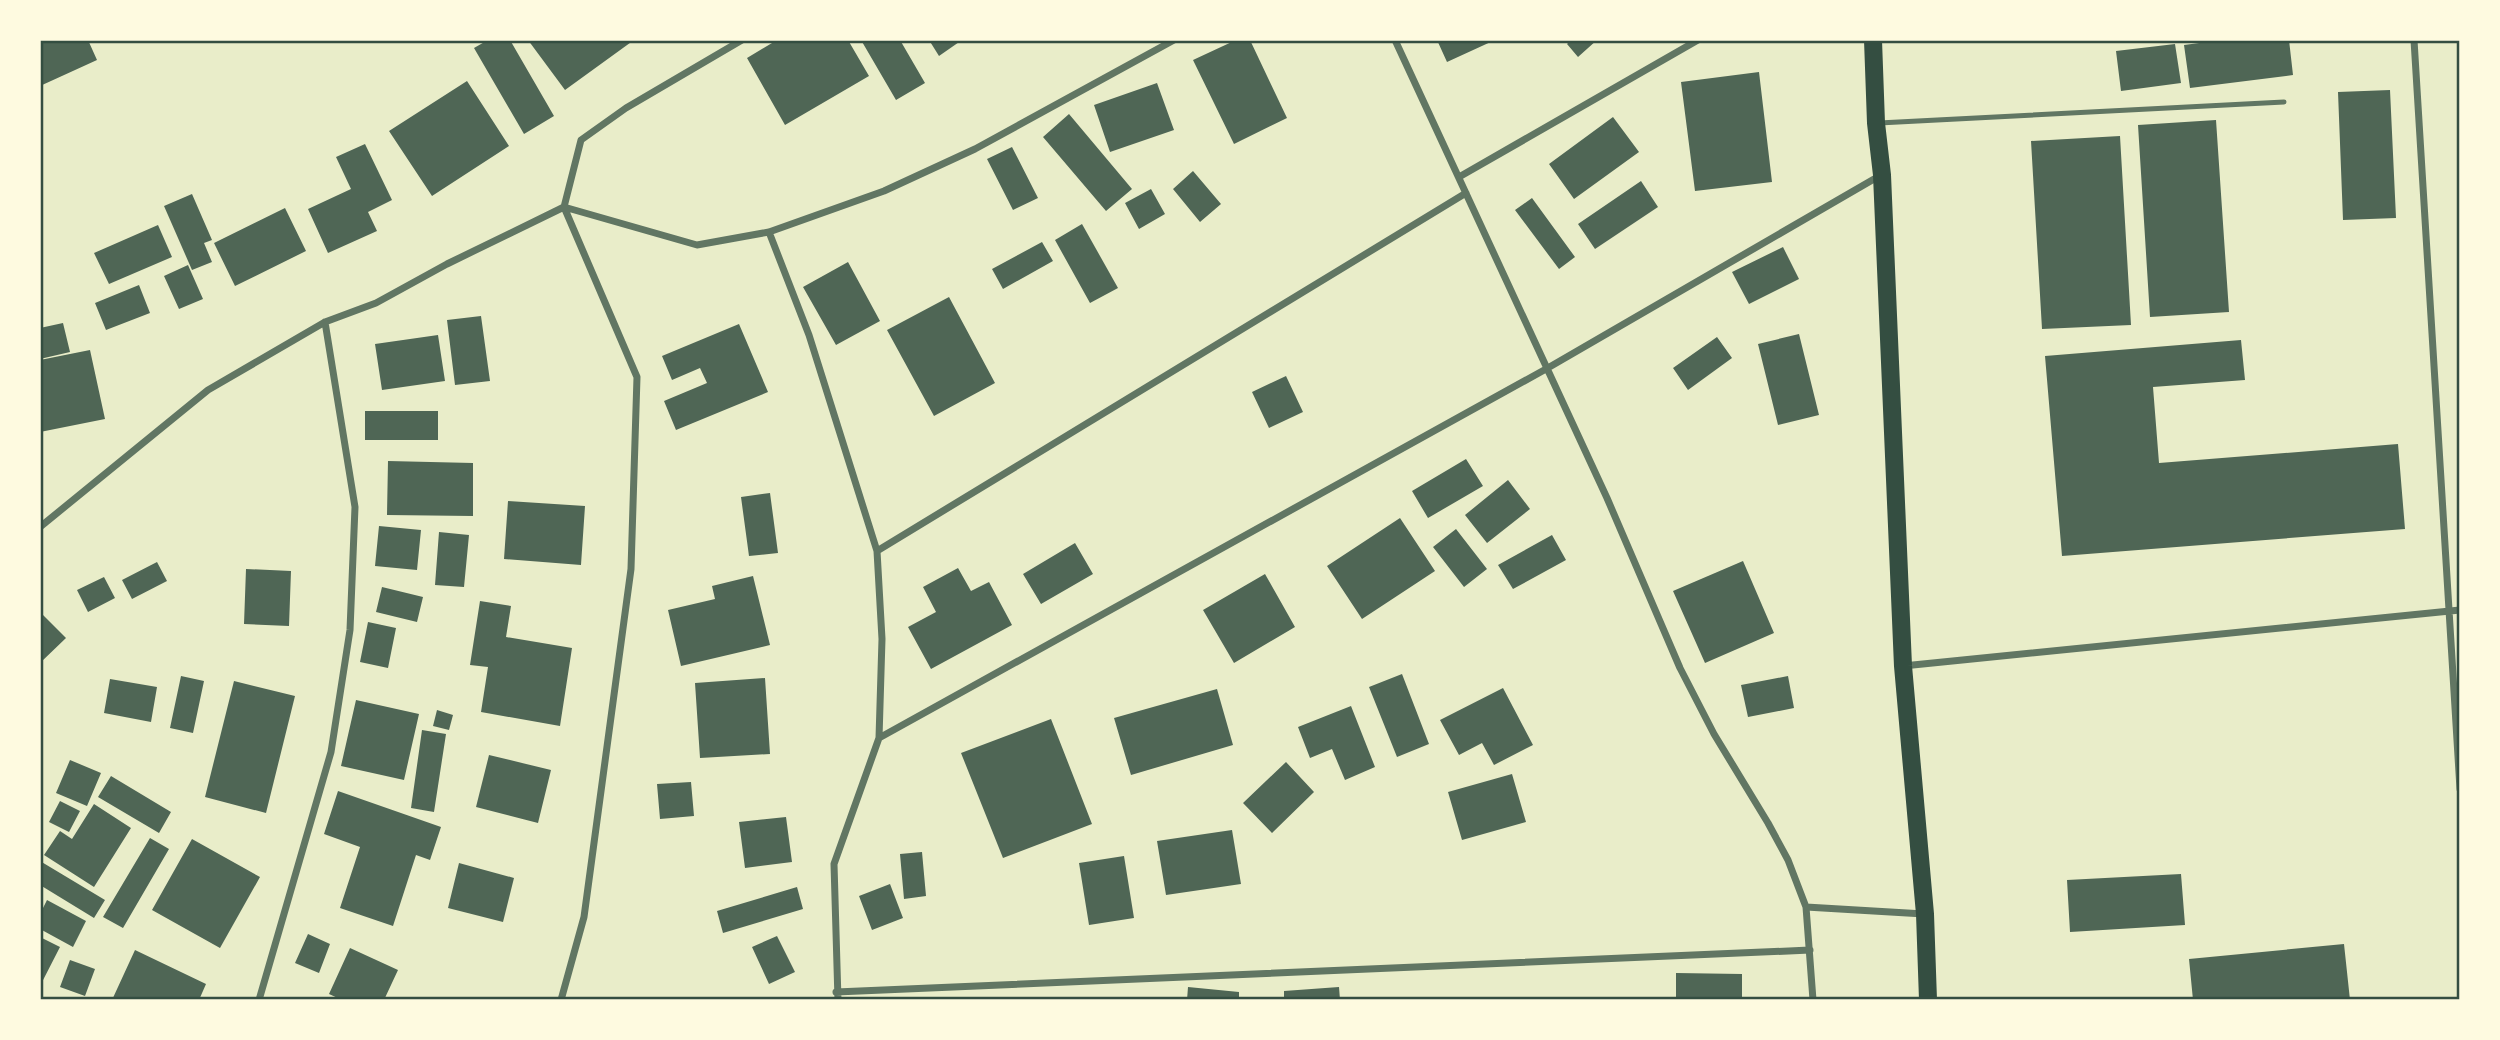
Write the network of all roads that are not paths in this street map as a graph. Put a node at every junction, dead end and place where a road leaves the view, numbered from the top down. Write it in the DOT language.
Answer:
graph roads {
  1 [pos="742,40"];
  2 [pos="1174,40"];
  3 [pos="1395,40"];
  4 [pos="1698,40"];
  5 [pos="1873,40"];
  6 [pos="2414,40"];
  7 [pos="2284,102"];
  8 [pos="1875,123"];
  9 [pos="1882,175"];
  10 [pos="1459,177"];
  11 [pos="1466,193"];
  12 [pos="564,207"];
  13 [pos="769,232"];
  14 [pos="325,322"];
  15 [pos="1546,369"];
  16 [pos="40,527"];
  17 [pos="877,551"];
  18 [pos="2448,610"];
  19 [pos="2460,610"];
  20 [pos="1903,666"];
  21 [pos="879,738"];
  22 [pos="2460,789"];
  23 [pos="1806,907"];
  24 [pos="1925,914"];
  25 [pos="1810,950"];
  26 [pos="837,996"];
  27 [pos="260,1000"];
  28 [pos="561,1000"];
  29 [pos="1813,1000"];
  30 [pos="1928,1000"];
  1 -- 12 [label="street"];
  2 -- 13 [label="street"];
  3 -- 10 [label="street"];
  4 -- 10 [label="street"];
  5 -- 8 [label="main road"];
  6 -- 18 [label="street"];
  7 -- 8 [label="lane"];
  8 -- 9 [label="main road"];
  9 -- 15 [label="street"];
  9 -- 20 [label="main road"];
  10 -- 11 [label="street"];
  11 -- 15 [label="street"];
  11 -- 17 [label="street"];
  12 -- 13 [label="street"];
  12 -- 14 [label="street"];
  12 -- 28 [label="street"];
  13 -- 17 [label="street"];
  14 -- 16 [label="street"];
  14 -- 27 [label="street"];
  15 -- 21 [label="street"];
  15 -- 23 [label="street"];
  17 -- 21 [label="street"];
  18 -- 19 [label="street"];
  18 -- 20 [label="street"];
  18 -- 22 [label="street"];
  20 -- 24 [label="main road"];
  21 -- 26 [label="street"];
  23 -- 24 [label="street"];
  23 -- 25 [label="street"];
  24 -- 30 [label="main road"];
  25 -- 26 [label="street"];
  25 -- 29 [label="street"];
}
